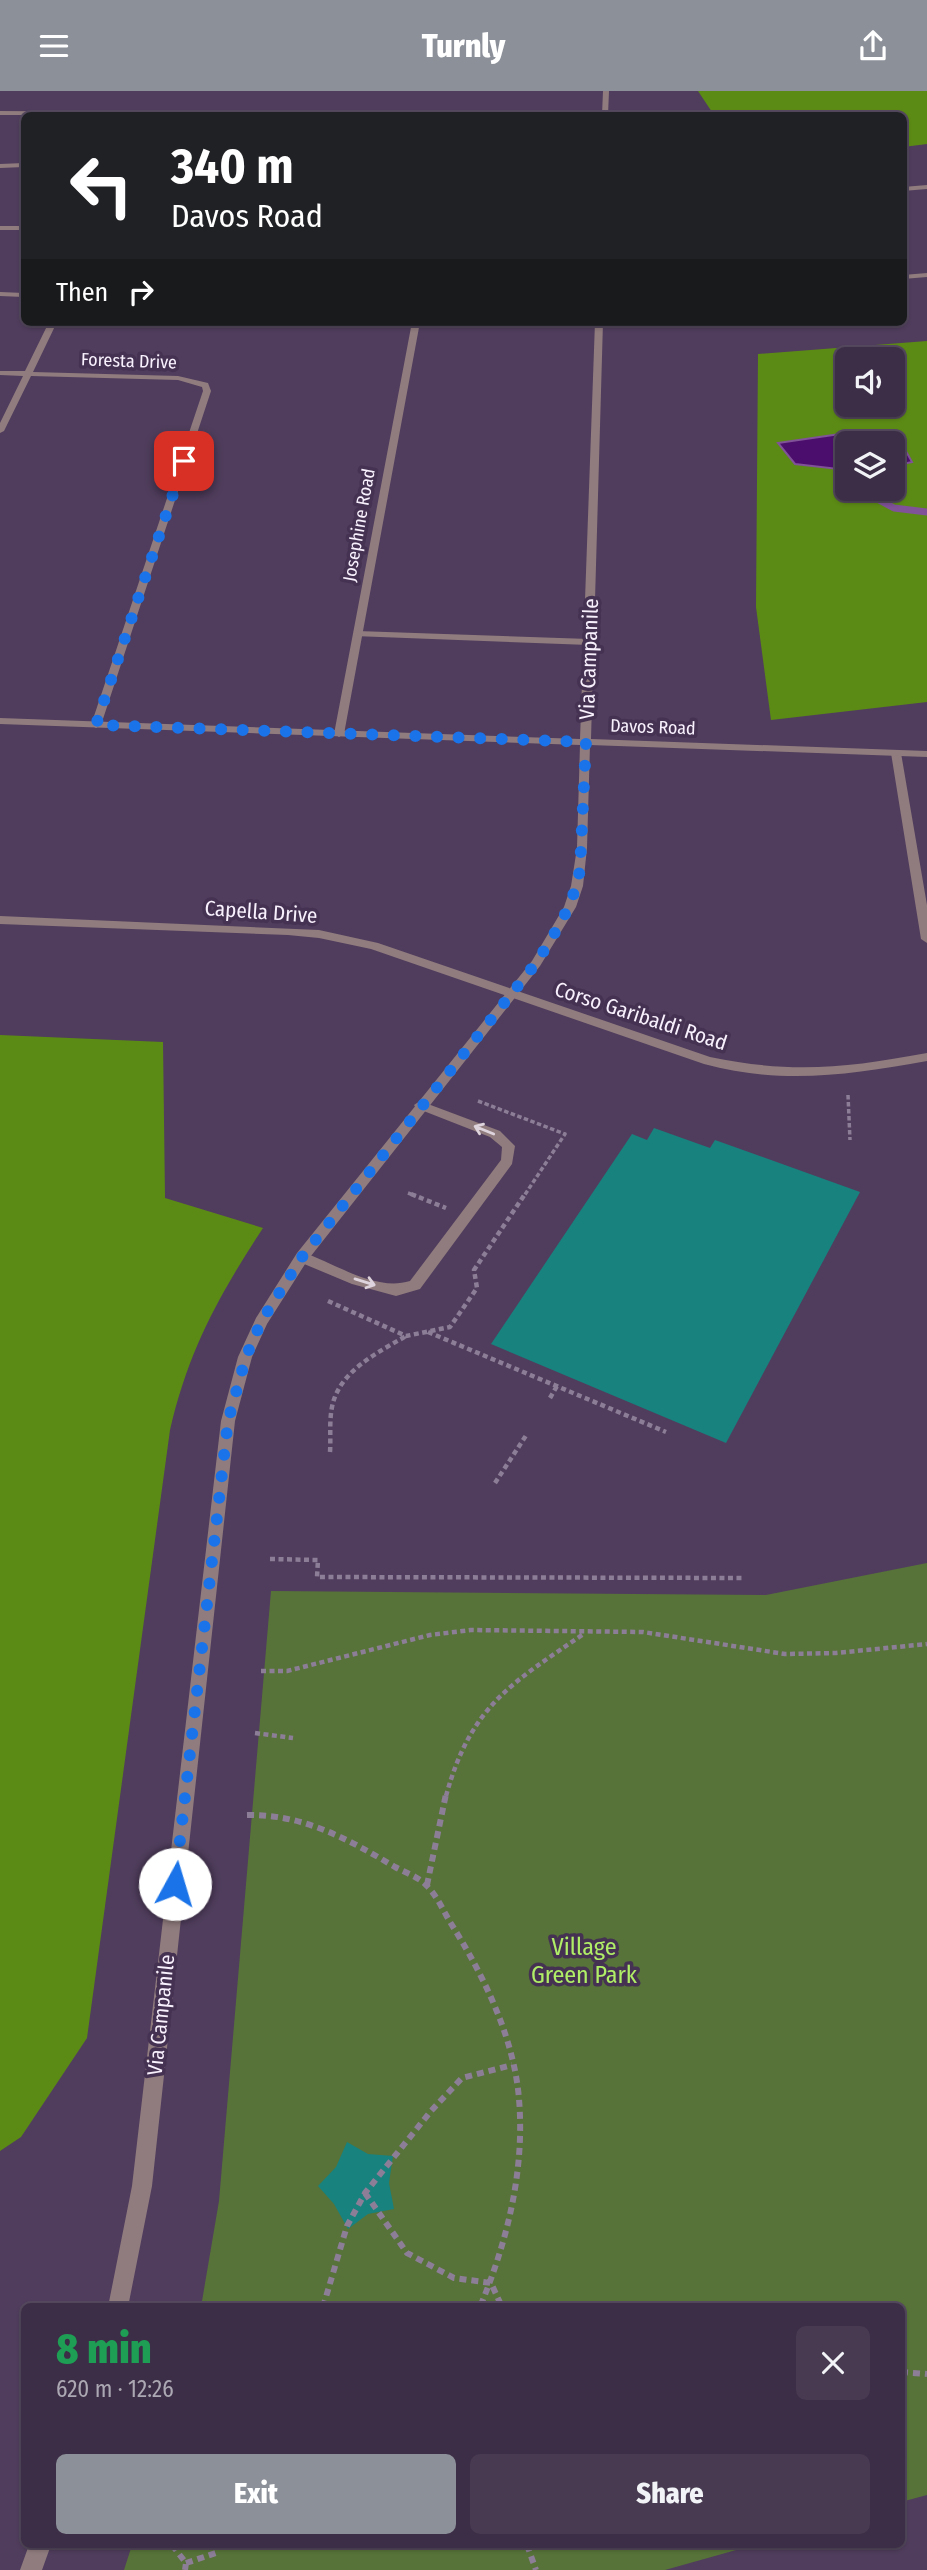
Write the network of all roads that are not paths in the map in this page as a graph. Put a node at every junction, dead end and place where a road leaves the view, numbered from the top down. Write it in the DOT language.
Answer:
graph roads {
  1 [pos="606,91"];
  2 [pos="605,112"];
  3 [pos="0,113"];
  4 [pos="21,113"];
  5 [pos="21,165"];
  6 [pos="0,166"];
  7 [pos="927,187"];
  8 [pos="907,189"];
  9 [pos="0,228"];
  10 [pos="21,228"];
  11 [pos="927,275"];
  12 [pos="907,277"];
  13 [pos="0,294"];
  14 [pos="21,295"];
  15 [pos="51,326"];
  16 [pos="415,326"];
  17 [pos="599,326"];
  18 [pos="0,373"];
  19 [pos="28,374"];
  20 [pos="0,431"];
  21 [pos="357,634"];
  22 [pos="589,642"];
  23 [pos="0,721"];
  24 [pos="96,725"];
  25 [pos="339,734"];
  26 [pos="586,742"];
  27 [pos="896,753"];
  28 [pos="927,754"];
  29 [pos="0,920"];
  30 [pos="927,939"];
  31 [pos="510,993"];
  32 [pos="927,1057"];
  33 [pos="420,1105"];
  34 [pos="302,1257"];
  35 [pos="119,2303"];
  36 [pos="39,2548"];
  37 [pos="31,2570"];
  1 -- 2 [label="street"];
  3 -- 4 [label="street"];
  5 -- 6 [label="street"];
  7 -- 8 [label="street"];
  9 -- 10 [label="street"];
  11 -- 12 [label="street"];
  13 -- 14 [label="street"];
  15 -- 19 [label="street"];
  16 -- 21 [label="street, Josephine Road"];
  17 -- 22 [label="street, Via Campanile"];
  18 -- 19 [label="street"];
  19 -- 20 [label="street"];
  19 -- 24 [label="street, Foresta Drive"];
  21 -- 22 [label="street"];
  21 -- 25 [label="street, Josephine Road"];
  22 -- 26 [label="street, Via Campanile"];
  23 -- 24 [label="street, Davos Road"];
  24 -- 25 [label="street, Davos Road"];
  25 -- 26 [label="street, Davos Road"];
  26 -- 27 [label="street, Davos Road"];
  26 -- 31 [label="street, Via Campanile"];
  27 -- 28 [label="street, Davos Road"];
  27 -- 30 [label="street"];
  29 -- 31 [label="street, Capella Drive"];
  31 -- 32 [label="street, Corso Garibaldi Road"];
  31 -- 33 [label="street, Via Campanile"];
  33 -- 34 [label="street, Via Campanile"];
  34 -- 33 [label="street, one-way"];
  34 -- 35 [label="street, Via Campanile"];
  36 -- 37 [label="street"];
}
